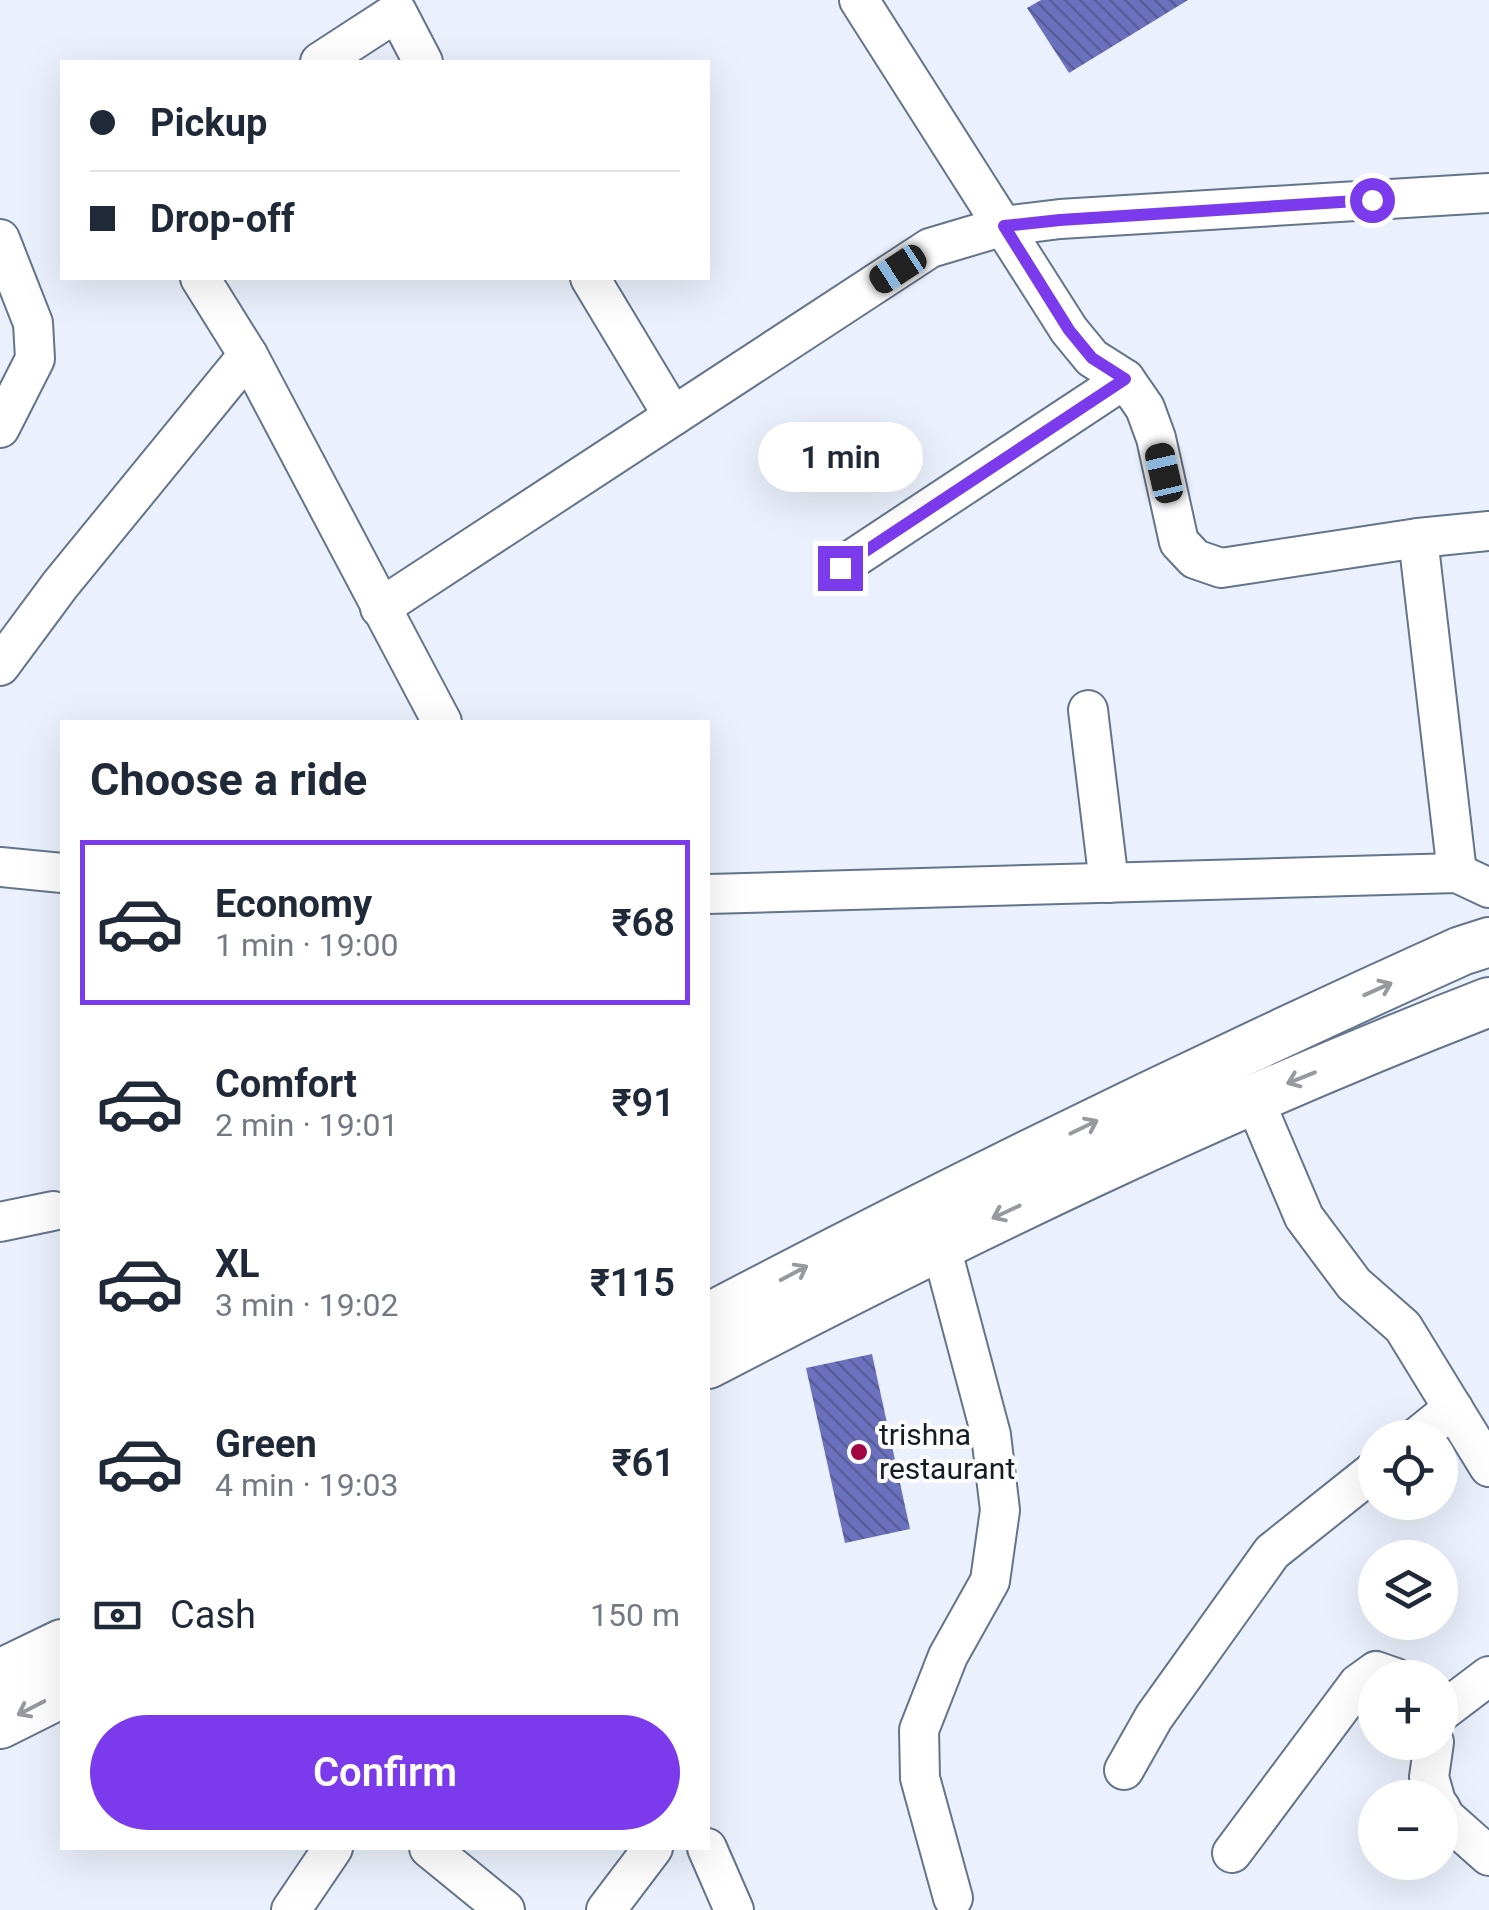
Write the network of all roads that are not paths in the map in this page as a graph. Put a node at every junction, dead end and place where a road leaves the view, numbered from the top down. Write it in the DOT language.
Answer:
graph roads {
  1 [pos="860,0"];
  2 [pos="406,6"];
  3 [pos="323,60"];
  4 [pos="422,60"];
  5 [pos="1489,193"];
  6 [pos="1004,226"];
  7 [pos="0,239"];
  8 [pos="201,280"];
  9 [pos="591,280"];
  10 [pos="248,355"];
  11 [pos="1125,379"];
  12 [pos="673,416"];
  13 [pos="0,428"];
  14 [pos="1489,531"];
  15 [pos="1418,538"];
  16 [pos="840,568"];
  17 [pos="380,608"];
  18 [pos="0,666"];
  19 [pos="1088,710"];
  20 [pos="441,720"];
  21 [pos="0,867"];
  22 [pos="60,872"];
  23 [pos="1473,881"];
  24 [pos="1109,883"];
  25 [pos="710,894"];
  26 [pos="1489,942"];
  27 [pos="1489,1002"];
  28 [pos="1252,1098"];
  29 [pos="53,1212"];
  30 [pos="0,1222"];
  31 [pos="940,1243"];
  32 [pos="710,1317"];
  33 [pos="710,1363"];
  34 [pos="1453,1408"];
  35 [pos="1438,1420"];
  36 [pos="1489,1468"];
  37 [pos="1358,1484"];
  38 [pos="60,1645"];
  39 [pos="0,1674"];
  40 [pos="1489,1676"];
  41 [pos="1358,1684"];
  42 [pos="60,1693"];
  43 [pos="1458,1699"];
  44 [pos="0,1724"];
  45 [pos="1124,1770"];
  46 [pos="1458,1828"];
  47 [pos="333,1850"];
  48 [pos="431,1850"];
  49 [pos="652,1850"];
  50 [pos="708,1850"];
  51 [pos="1232,1853"];
  52 [pos="1489,1856"];
  53 [pos="953,1898"];
  54 [pos="290,1910"];
  55 [pos="505,1910"];
  56 [pos="606,1910"];
  57 [pos="734,1910"];
  1 -- 6 [label="street"];
  2 -- 3 [label="street"];
  2 -- 4 [label="street"];
  5 -- 6 [label="street"];
  6 -- 11 [label="street"];
  6 -- 12 [label="street"];
  7 -- 13 [label="street"];
  8 -- 10 [label="street"];
  9 -- 12 [label="street"];
  10 -- 17 [label="street"];
  10 -- 18 [label="street"];
  11 -- 15 [label="street"];
  11 -- 16 [label="street"];
  12 -- 17 [label="street"];
  14 -- 15 [label="street"];
  15 -- 23 [label="street"];
  17 -- 20 [label="street"];
  19 -- 24 [label="street"];
  21 -- 22 [label="street"];
  23 -- 24 [label="street"];
  24 -- 25 [label="street"];
  32 -- 26 [label="main road, one-way"];
  27 -- 28 [label="main road, one-way"];
  28 -- 31 [label="main road, one-way"];
  28 -- 34 [label="street"];
  29 -- 30 [label="street"];
  31 -- 33 [label="main road"];
  31 -- 53 [label="street"];
  34 -- 35 [label="street"];
  34 -- 36 [label="street"];
  37 -- 45 [label="street"];
  38 -- 39 [label="main road"];
  40 -- 43 [label="street"];
  41 -- 51 [label="street"];
  42 -- 44 [label="main road, one-way"];
  46 -- 52 [label="street"];
  47 -- 54 [label="street"];
  48 -- 55 [label="street"];
  49 -- 56 [label="street"];
  50 -- 57 [label="street"];
}
